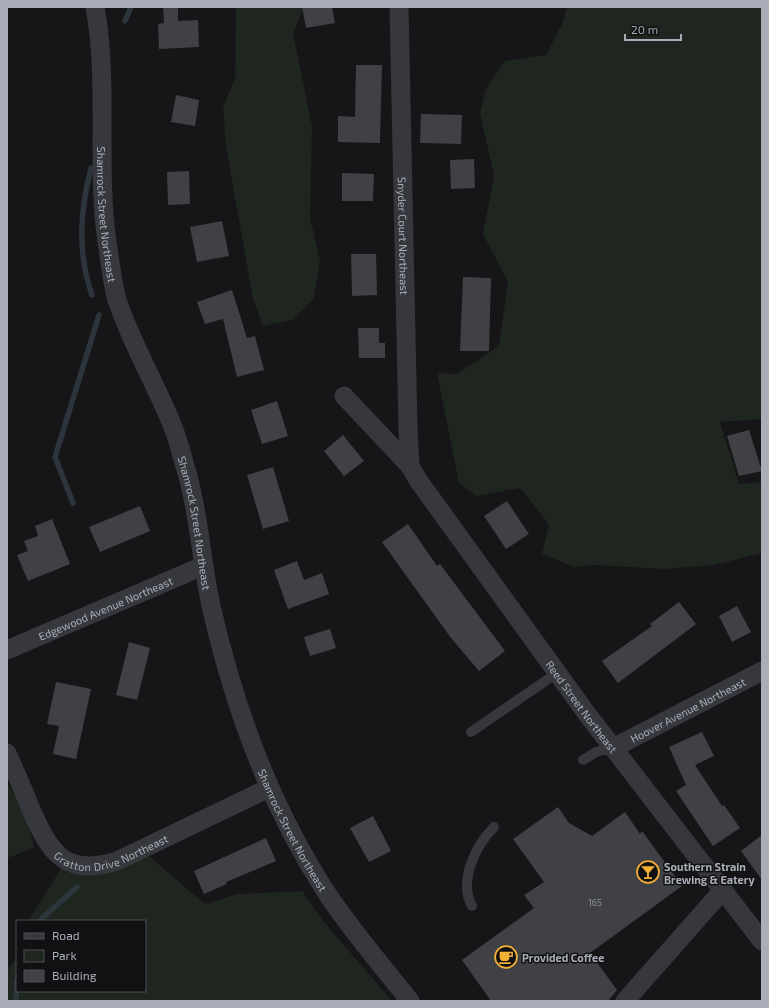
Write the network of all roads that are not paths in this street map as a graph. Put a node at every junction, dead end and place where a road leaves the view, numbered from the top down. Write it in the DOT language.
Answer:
graph roads {
  1 [pos="95,7"];
  2 [pos="399,7"];
  3 [pos="344,396"];
  4 [pos="410,466"];
  5 [pos="203,566"];
  6 [pos="7,650"];
  7 [pos="762,671"];
  8 [pos="557,673"];
  9 [pos="471,732"];
  10 [pos="613,748"];
  11 [pos="7,753"];
  12 [pos="583,760"];
  13 [pos="269,788"];
  14 [pos="494,827"];
  15 [pos="723,890"];
  16 [pos="472,906"];
  17 [pos="762,941"];
  18 [pos="410,1001"];
  19 [pos="625,1001"];
  1 -- 5 [label="street, Shamrock Street Northeast"];
  2 -- 4 [label="street, Snyder Court Northeast"];
  3 -- 4 [label="street, Reed Street Northeast"];
  4 -- 8 [label="street, Reed Street Northeast"];
  5 -- 6 [label="street, Edgewood Avenue Northeast"];
  5 -- 13 [label="street, Shamrock Street Northeast"];
  7 -- 10 [label="street, Hoover Avenue Northeast"];
  8 -- 9 [label="lane"];
  8 -- 10 [label="street, Reed Street Northeast"];
  10 -- 12 [label="lane"];
  10 -- 15 [label="street, Reed Street Northeast"];
  11 -- 13 [label="street, Gratton Drive Northeast"];
  13 -- 18 [label="street, Shamrock Street Northeast"];
  14 -- 16 [label="lane"];
  15 -- 17 [label="street, Reed Street Northeast"];
  15 -- 19 [label="street"];
}
